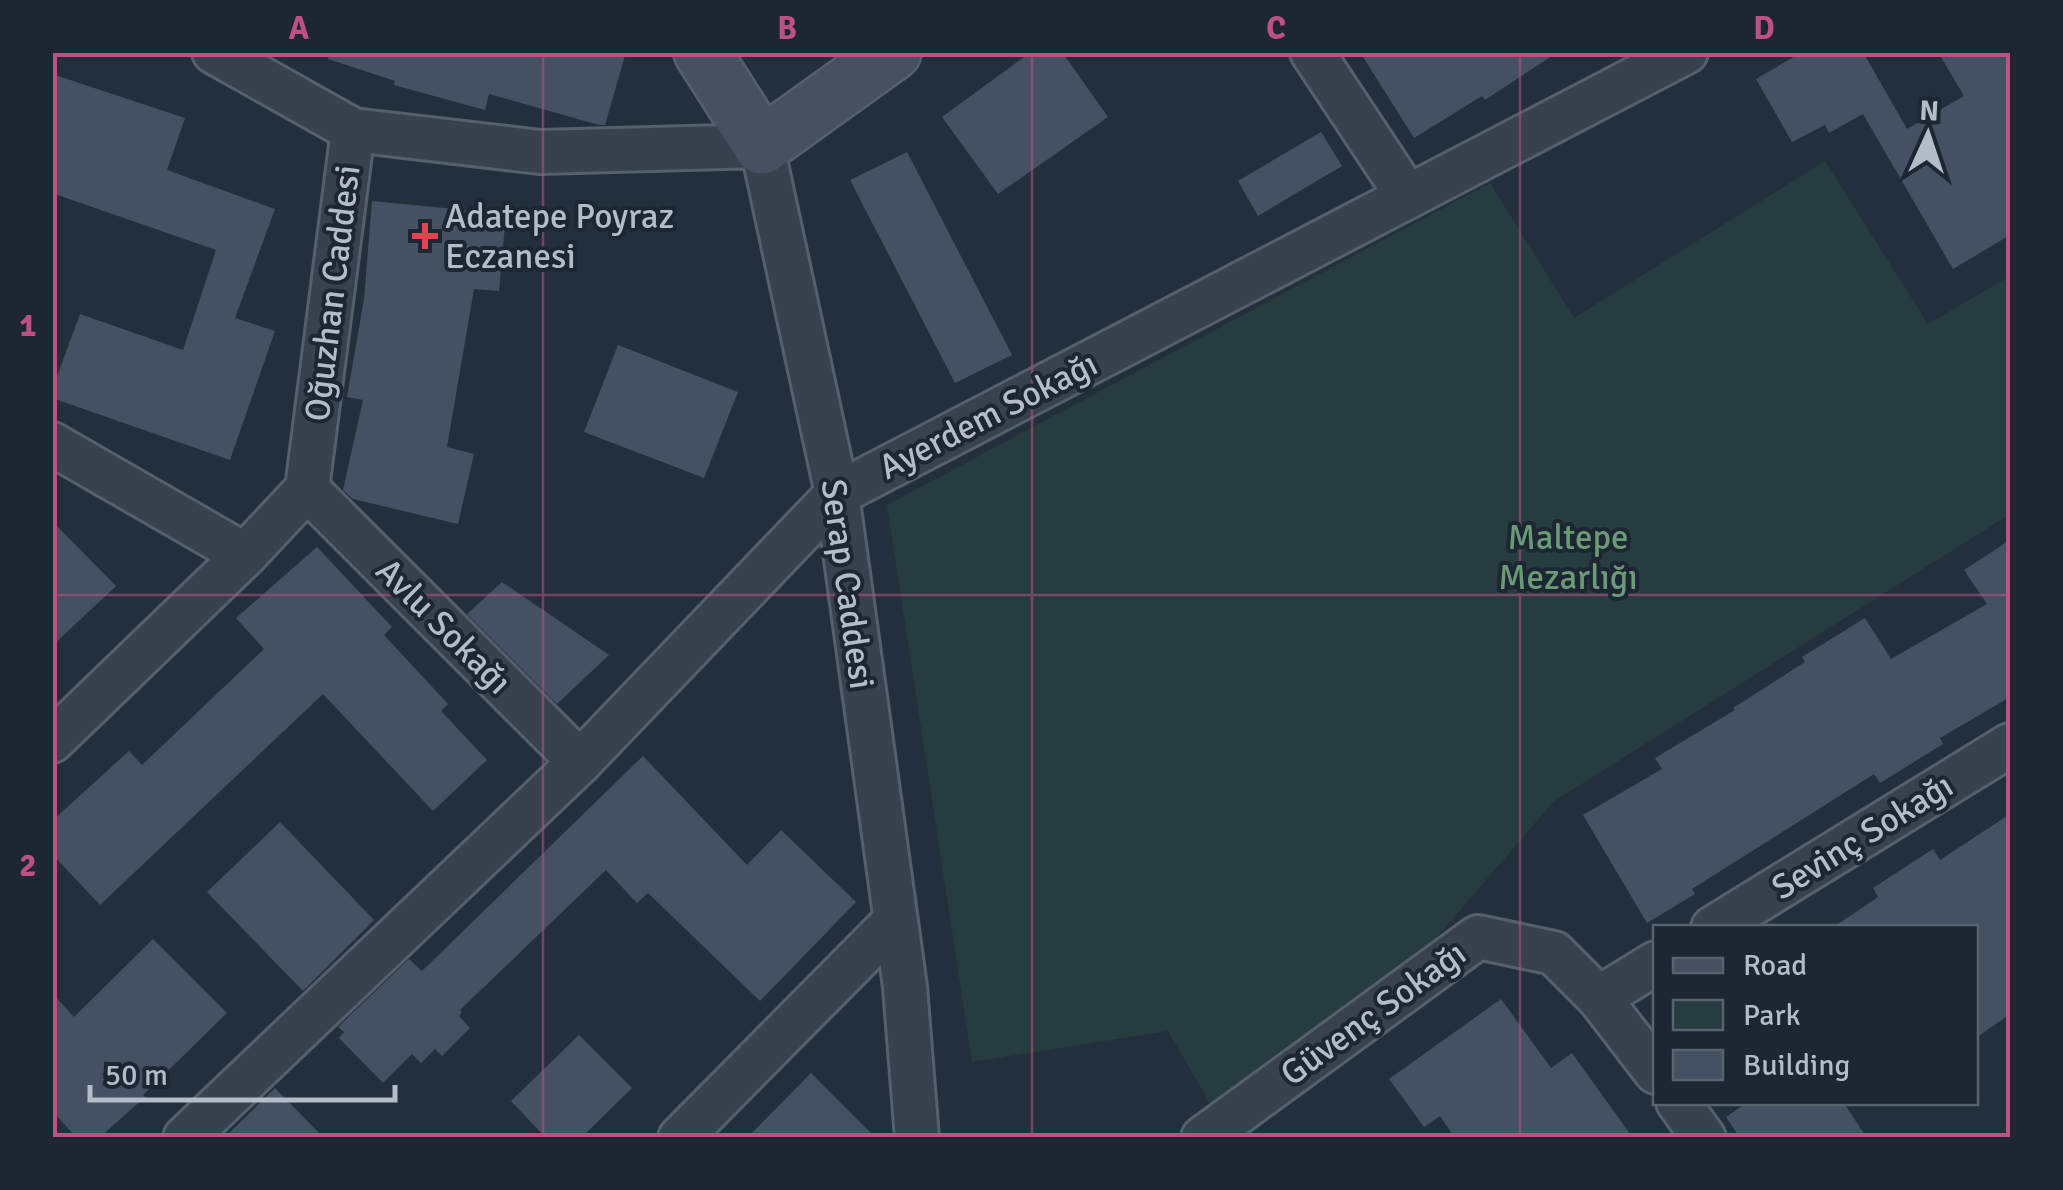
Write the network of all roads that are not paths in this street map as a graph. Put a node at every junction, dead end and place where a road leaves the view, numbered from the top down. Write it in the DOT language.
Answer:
graph roads {
  1 [pos="214,52"];
  2 [pos="702,52"];
  3 [pos="893,52"];
  4 [pos="1312,52"];
  5 [pos="1684,53"];
  6 [pos="353,130"];
  7 [pos="762,146"];
  8 [pos="1408,197"];
  9 [pos="52,444"];
  10 [pos="307,490"];
  11 [pos="837,494"];
  12 [pos="245,554"];
  13 [pos="52,741"];
  14 [pos="2010,744"];
  15 [pos="580,762"];
  16 [pos="895,922"];
  17 [pos="1718,925"];
  18 [pos="1653,965"];
  19 [pos="1599,998"];
  20 [pos="1653,1068"];
  21 [pos="1680,1105"];
  22 [pos="186,1138"];
  23 [pos="680,1138"];
  24 [pos="918,1138"];
  25 [pos="1203,1138"];
  26 [pos="1704,1138"];
  1 -- 6 [label="street"];
  2 -- 7 [label="street, Serap Caddesi"];
  3 -- 7 [label="street"];
  4 -- 8 [label="street"];
  5 -- 8 [label="street, Ayerdem Sokağı"];
  6 -- 7 [label="street, Oğuzhan Caddesi"];
  6 -- 10 [label="street, Oğuzhan Caddesi"];
  7 -- 11 [label="street, Serap Caddesi"];
  8 -- 11 [label="street, Ayerdem Sokağı"];
  9 -- 12 [label="street"];
  10 -- 12 [label="street"];
  10 -- 15 [label="street, Avlu Sokağı"];
  11 -- 15 [label="street, Ayerdem Sokağı"];
  11 -- 16 [label="street, Serap Caddesi"];
  12 -- 13 [label="street"];
  14 -- 17 [label="street, Sevinç Sokağı"];
  15 -- 22 [label="street, Ayerdem Sokağı"];
  16 -- 23 [label="street"];
  16 -- 24 [label="street, Serap Caddesi"];
  18 -- 19 [label="street"];
  19 -- 20 [label="street, Güvenç Sokağı"];
  19 -- 25 [label="street, Güvenç Sokağı"];
  21 -- 26 [label="street"];
}
